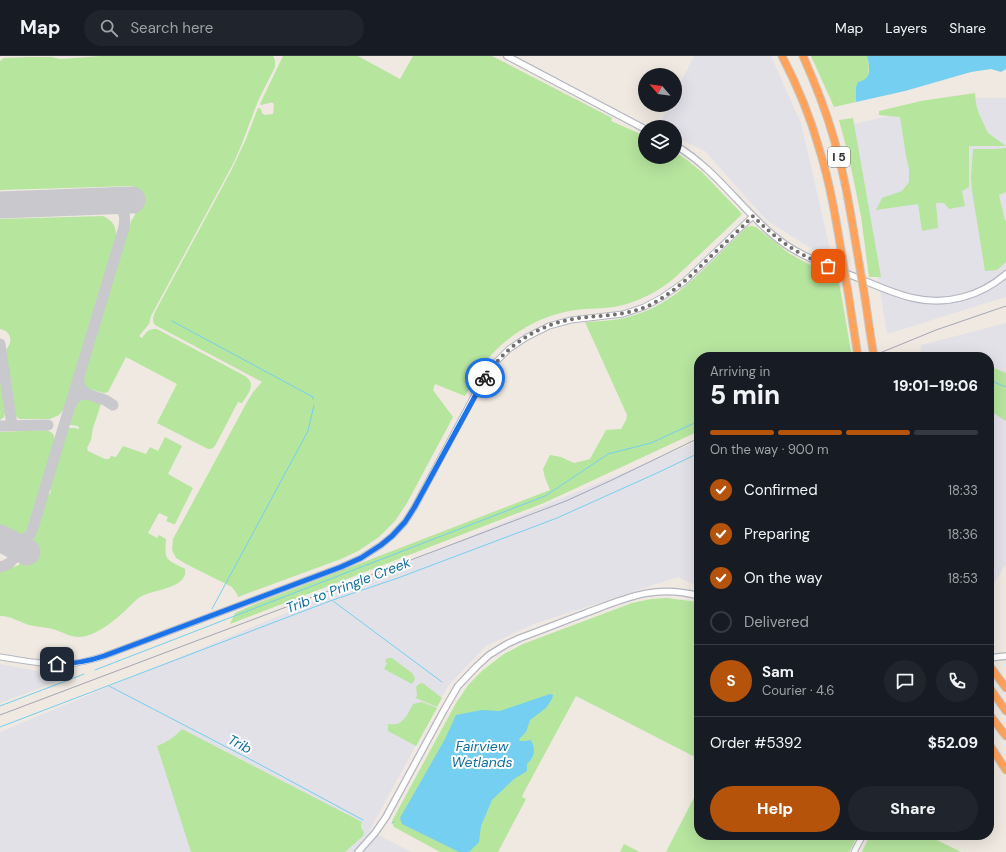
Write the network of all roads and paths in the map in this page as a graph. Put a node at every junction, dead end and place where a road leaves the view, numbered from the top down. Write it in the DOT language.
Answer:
graph roads {
  1 [pos="507,56"];
  2 [pos="782,56"];
  3 [pos="803,56"];
  4 [pos="638,124"];
  5 [pos="682,149"];
  6 [pos="753,216"];
  7 [pos="1006,274"];
  8 [pos="857,352"];
  9 [pos="873,352"];
  10 [pos="694,595"];
  11 [pos="1006,656"];
  12 [pos="0,657"];
  13 [pos="994,657"];
  14 [pos="994,672"];
  15 [pos="1006,688"];
  16 [pos="994,694"];
  17 [pos="1006,711"];
  18 [pos="994,720"];
  19 [pos="1006,736"];
  20 [pos="994,752"];
  21 [pos="1006,770"];
  22 [pos="860,840"];
  23 [pos="358,852"];
  24 [pos="854,852"];
  1 -- 4 [label="main road"];
  2 -- 8 [label="highway, I 5, bridge"];
  3 -- 9 [label="highway, I 5, bridge"];
  5 -- 6 [label="main road"];
  6 -- 7 [label="main road"];
  6 -- 12 [label="street"];
  10 -- 23 [label="main road"];
  11 -- 13 [label="main road"];
  14 -- 15 [label="highway"];
  16 -- 17 [label="highway"];
  18 -- 19 [label="highway"];
  20 -- 21 [label="highway"];
  22 -- 24 [label="street"];
}
